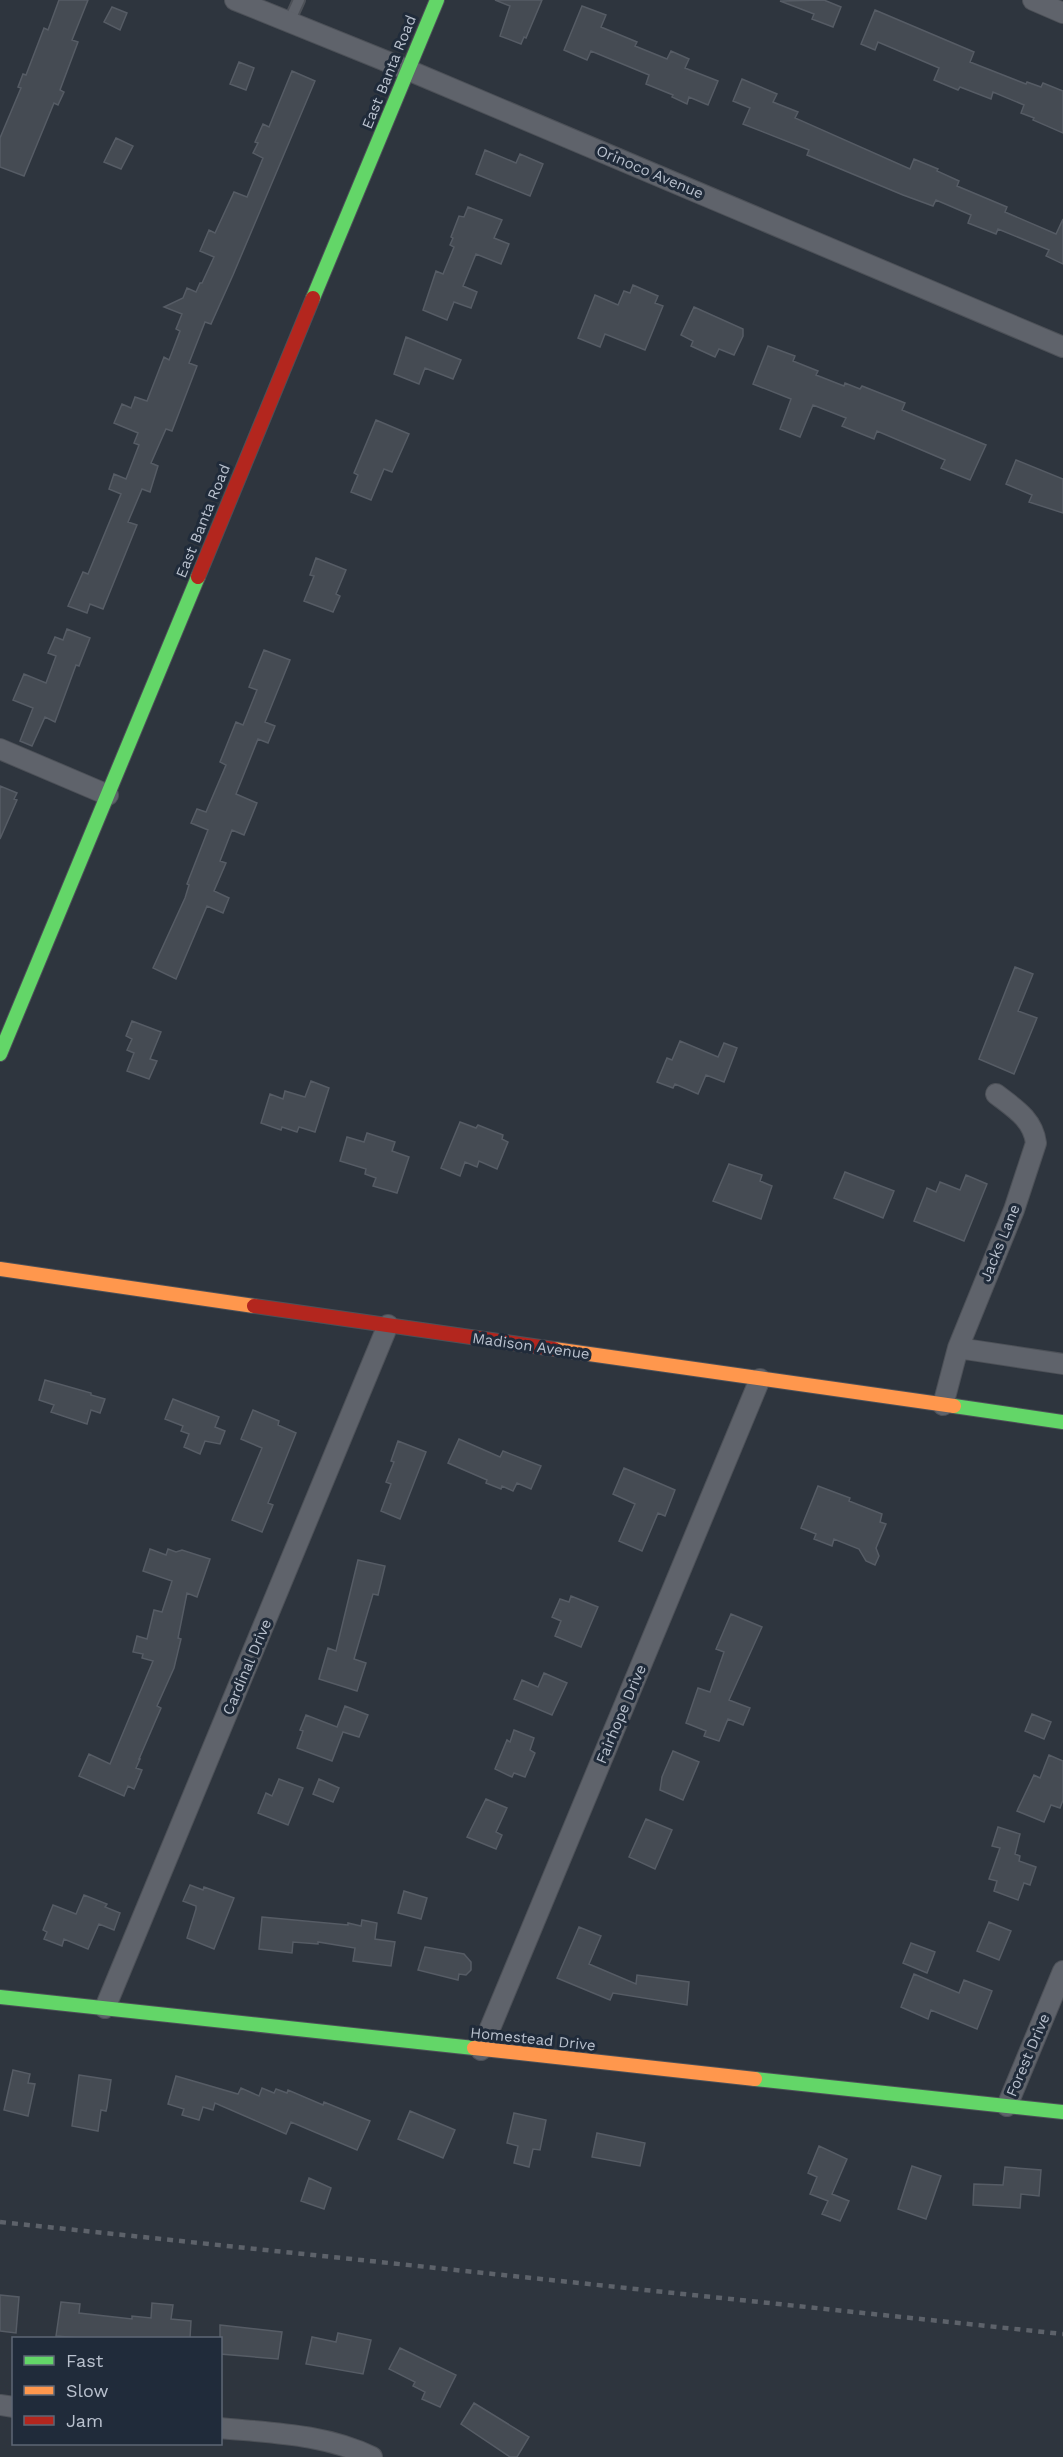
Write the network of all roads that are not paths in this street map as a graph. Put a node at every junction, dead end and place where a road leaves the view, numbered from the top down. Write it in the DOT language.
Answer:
graph roads {
  1 [pos="235,0"];
  2 [pos="299,0"];
  3 [pos="437,0"];
  4 [pos="1033,0"];
  5 [pos="1063,13"];
  6 [pos="289,22"];
  7 [pos="408,70"];
  8 [pos="1063,347"];
  9 [pos="0,749"];
  10 [pos="108,795"];
  11 [pos="0,1054"];
  12 [pos="996,1094"];
  13 [pos="0,1269"];
  14 [pos="388,1325"];
  15 [pos="958,1348"];
  16 [pos="1063,1364"];
  17 [pos="760,1378"];
  18 [pos="943,1405"];
  19 [pos="1063,1422"];
  20 [pos="1063,1971"];
  21 [pos="0,1997"];
  22 [pos="105,2008"];
  23 [pos="481,2050"];
  24 [pos="1007,2106"];
  25 [pos="1063,2112"];
  26 [pos="222,2428"];
  27 [pos="362,2455"];
  1 -- 6 [label="street, Orinoco Avenue"];
  2 -- 6 [label="lane"];
  3 -- 7 [label="street, East Banta Road"];
  4 -- 5 [label="street"];
  6 -- 7 [label="street, Orinoco Avenue"];
  7 -- 8 [label="street, Orinoco Avenue"];
  7 -- 10 [label="street, East Banta Road"];
  9 -- 10 [label="street"];
  10 -- 11 [label="street, East Banta Road"];
  12 -- 15 [label="street, Jacks Lane"];
  13 -- 14 [label="street, Madison Avenue"];
  14 -- 17 [label="street, Madison Avenue"];
  14 -- 22 [label="street, Cardinal Drive"];
  15 -- 16 [label="street"];
  15 -- 18 [label="street, Jacks Lane"];
  17 -- 18 [label="street, Madison Avenue"];
  17 -- 23 [label="street, Fairhope Drive"];
  18 -- 19 [label="street, Madison Avenue"];
  20 -- 24 [label="street, Forest Drive"];
  21 -- 22 [label="street, Homestead Drive"];
  22 -- 23 [label="street, Homestead Drive"];
  23 -- 24 [label="street, Homestead Drive"];
  24 -- 25 [label="street, Homestead Drive"];
  26 -- 27 [label="street"];
}
